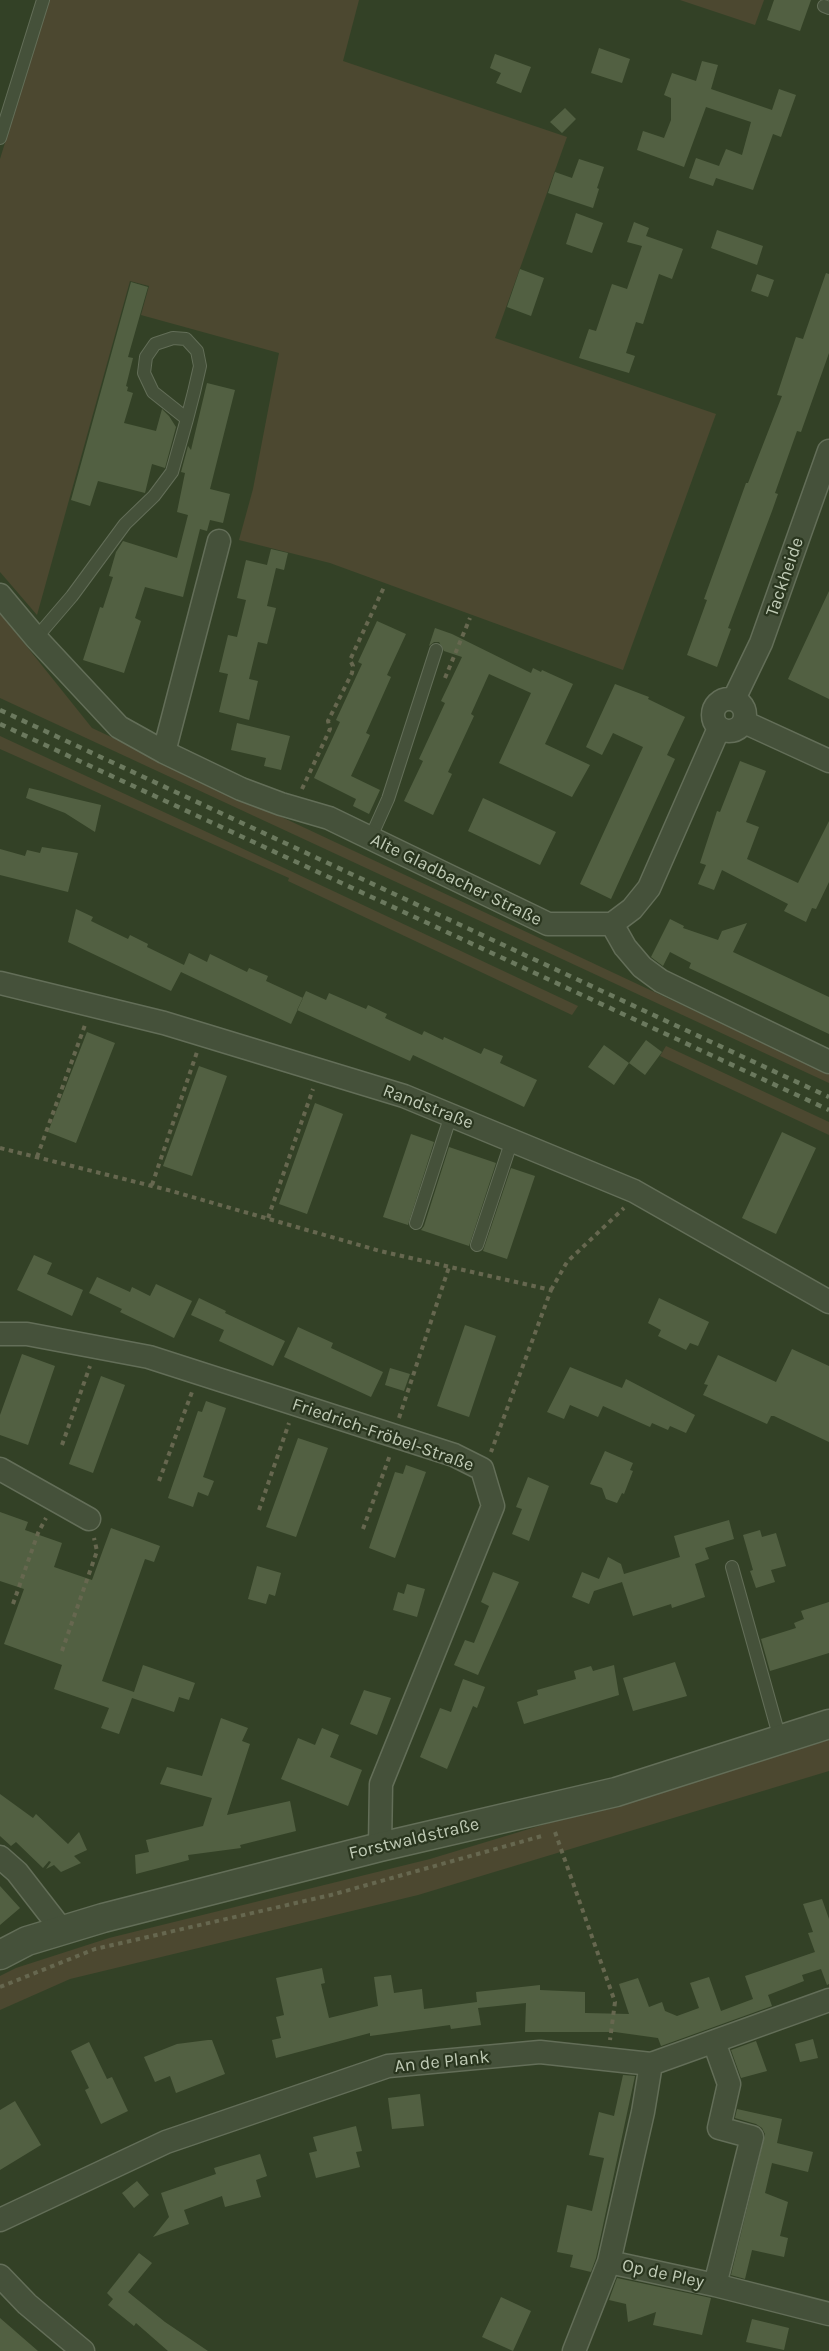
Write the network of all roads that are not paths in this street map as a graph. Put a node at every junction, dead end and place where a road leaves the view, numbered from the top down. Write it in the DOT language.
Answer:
graph roads {
  1 [pos="43,0"];
  2 [pos="0,138"];
  3 [pos="187,420"];
  4 [pos="829,451"];
  5 [pos="219,541"];
  6 [pos="0,595"];
  7 [pos="36,638"];
  8 [pos="436,650"];
  9 [pos="734,699"];
  10 [pos="744,722"];
  11 [pos="719,728"];
  12 [pos="164,752"];
  13 [pos="829,761"];
  14 [pos="370,839"];
  15 [pos="612,924"];
  16 [pos="0,983"];
  17 [pos="829,1062"];
  18 [pos="451,1115"];
  19 [pos="512,1140"];
  20 [pos="416,1223"];
  21 [pos="477,1245"];
  22 [pos="829,1302"];
  23 [pos="0,1334"];
  24 [pos="0,1469"];
  25 [pos="88,1519"];
  26 [pos="732,1567"];
  27 [pos="829,1724"];
  28 [pos="780,1739"];
  29 [pos="380,1847"];
  30 [pos="0,1857"];
  31 [pos="62,1930"];
  32 [pos="0,1955"];
  33 [pos="829,2000"];
  34 [pos="714,2042"];
  35 [pos="651,2064"];
  36 [pos="0,2220"];
  37 [pos="609,2262"];
  38 [pos="0,2276"];
  39 [pos="715,2284"];
  40 [pos="829,2314"];
  41 [pos="82,2351"];
  42 [pos="574,2351"];
  1 -- 2 [label="lane"];
  3 -- 3 [label="lane"];
  3 -- 7 [label="lane"];
  4 -- 9 [label="street, Tackheide"];
  5 -- 12 [label="street"];
  6 -- 7 [label="street, Alte Gladbacher Straße"];
  7 -- 12 [label="street, Alte Gladbacher Straße"];
  8 -- 14 [label="lane"];
  9 -- 10 [label="street"];
  9 -- 11 [label="street, Tackheide"];
  10 -- 11 [label="street"];
  10 -- 13 [label="street"];
  11 -- 15 [label="street, Tackheide"];
  12 -- 14 [label="street, Alte Gladbacher Straße"];
  14 -- 15 [label="street, Alte Gladbacher Straße"];
  15 -- 17 [label="street"];
  16 -- 18 [label="street, Randstraße"];
  18 -- 19 [label="street, Randstraße"];
  18 -- 20 [label="lane"];
  19 -- 21 [label="lane"];
  19 -- 22 [label="street, Randstraße"];
  23 -- 29 [label="street, Friedrich-Fröbel-Straße"];
  24 -- 25 [label="street"];
  26 -- 28 [label="lane"];
  27 -- 28 [label="street, Forstwaldstraße"];
  28 -- 29 [label="street, Forstwaldstraße"];
  29 -- 31 [label="street, Forstwaldstraße"];
  30 -- 31 [label="street"];
  31 -- 32 [label="street, Forstwaldstraße"];
  33 -- 34 [label="street, An de Plank"];
  34 -- 35 [label="street, An de Plank"];
  34 -- 39 [label="street, Op de Pley"];
  35 -- 36 [label="street, An de Plank"];
  35 -- 37 [label="street, Op de Pley"];
  37 -- 39 [label="street, Op de Pley"];
  37 -- 42 [label="street"];
  38 -- 41 [label="street"];
  39 -- 40 [label="street"];
}
